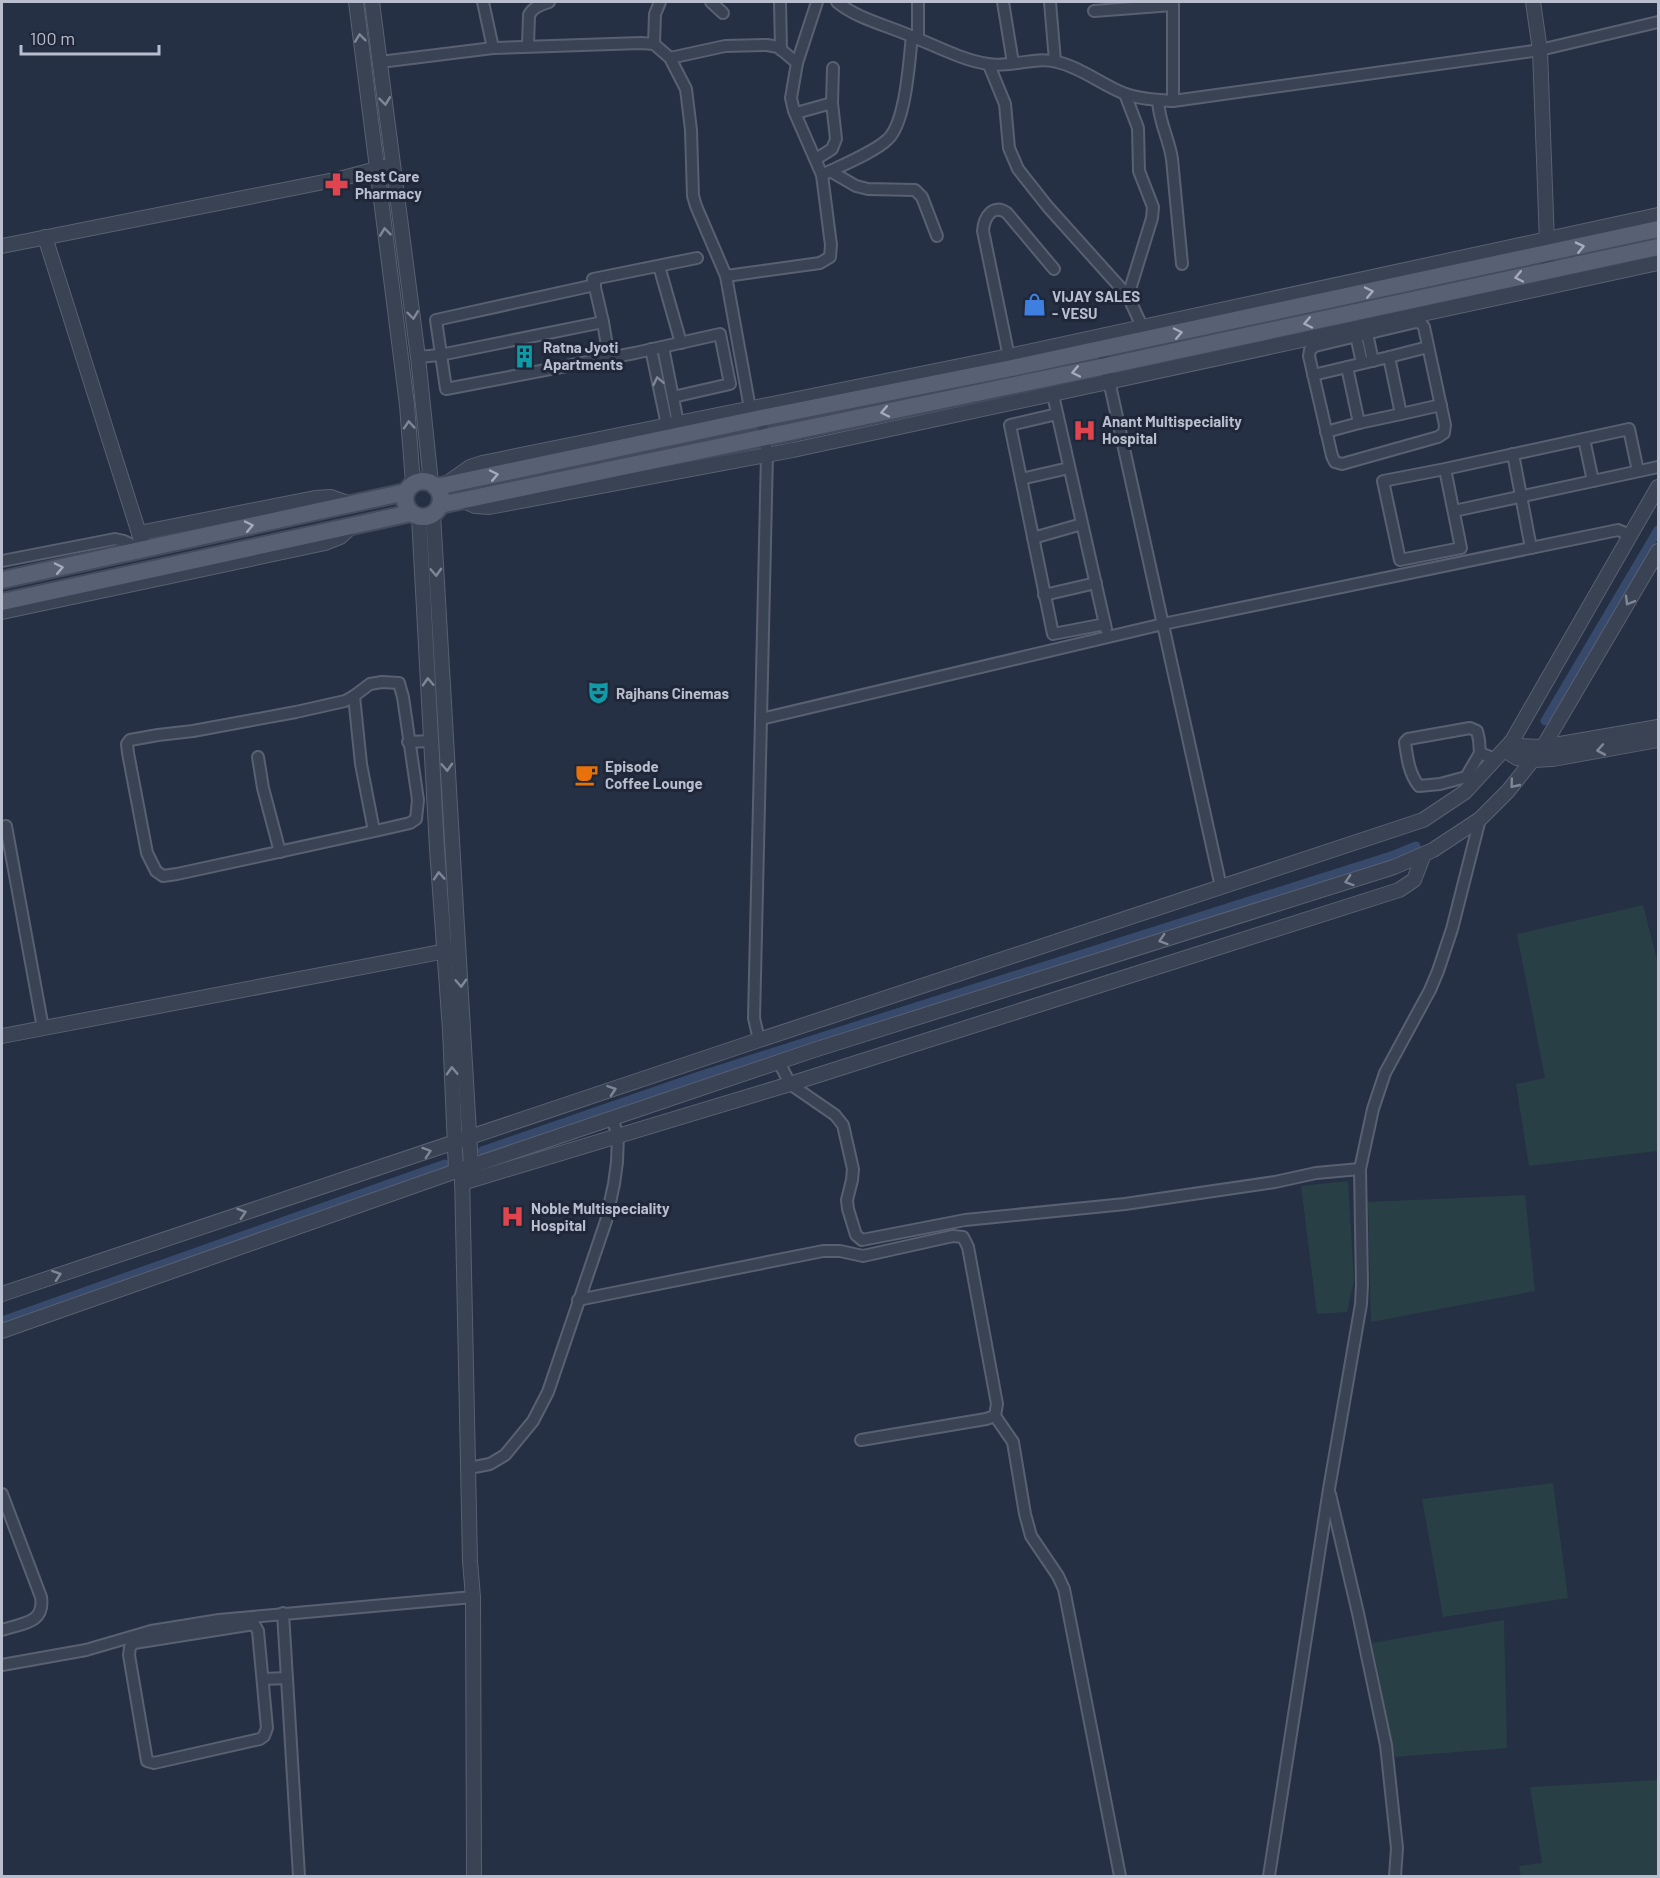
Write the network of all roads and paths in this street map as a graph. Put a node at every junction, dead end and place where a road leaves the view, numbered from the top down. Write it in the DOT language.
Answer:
graph roads {
  1 [pos="356,2"];
  2 [pos="372,2"];
  3 [pos="483,2"];
  4 [pos="549,2"];
  5 [pos="711,2"];
  6 [pos="780,2"];
  7 [pos="817,2"];
  8 [pos="837,2"];
  9 [pos="918,2"];
  10 [pos="1003,2"];
  11 [pos="1050,2"];
  12 [pos="1533,2"];
  13 [pos="656,3"];
  14 [pos="1173,3"];
  15 [pos="1094,11"];
  16 [pos="723,13"];
  17 [pos="1659,22"];
  18 [pos="915,37"];
  19 [pos="654,44"];
  20 [pos="528,45"];
  21 [pos="493,48"];
  22 [pos="782,50"];
  23 [pos="1540,50"];
  24 [pos="670,58"];
  25 [pos="1055,61"];
  26 [pos="380,62"];
  27 [pos="797,63"];
  28 [pos="1012,63"];
  29 [pos="989,65"];
  30 [pos="833,68"];
  31 [pos="1125,94"];
  32 [pos="1158,100"];
  33 [pos="1173,101"];
  34 [pos="832,103"];
  35 [pos="795,113"];
  36 [pos="816,159"];
  37 [pos="393,165"];
  38 [pos="376,168"];
  39 [pos="826,173"];
  40 [pos="1659,215"];
  41 [pos="1659,229"];
  42 [pos="937,236"];
  43 [pos="45,237"];
  44 [pos="2,246"];
  45 [pos="1659,247"];
  46 [pos="1547,255"];
  47 [pos="697,258"];
  48 [pos="1659,263"];
  49 [pos="1182,264"];
  50 [pos="659,266"];
  51 [pos="1054,268"];
  52 [pos="726,276"];
  53 [pos="595,285"];
  54 [pos="1128,297"];
  55 [pos="603,322"];
  56 [pos="1361,332"];
  57 [pos="1145,333"];
  58 [pos="681,343"];
  59 [pos="663,347"];
  60 [pos="1428,347"];
  61 [pos="1102,348"];
  62 [pos="651,349"];
  63 [pos="440,355"];
  64 [pos="418,357"];
  65 [pos="1389,357"];
  66 [pos="609,358"];
  67 [pos="1010,362"];
  68 [pos="1367,362"];
  69 [pos="1347,367"];
  70 [pos="1108,374"];
  71 [pos="1313,375"];
  72 [pos="1053,395"];
  73 [pos="673,396"];
  74 [pos="1441,405"];
  75 [pos="1057,414"];
  76 [pos="1401,414"];
  77 [pos="755,416"];
  78 [pos="1359,423"];
  79 [pos="673,424"];
  80 [pos="1326,432"];
  81 [pos="764,437"];
  82 [pos="1584,439"];
  83 [pos="767,454"];
  84 [pos="1513,454"];
  85 [pos="1659,466"];
  86 [pos="1069,468"];
  87 [pos="1445,469"];
  88 [pos="1642,472"];
  89 [pos="1659,472"];
  90 [pos="1021,479"];
  91 [pos="1593,481"];
  92 [pos="437,485"];
  93 [pos="1659,487"];
  94 [pos="409,488"];
  95 [pos="461,500"];
  96 [pos="1523,500"];
  97 [pos="1454,511"];
  98 [pos="426,512"];
  99 [pos="1082,524"];
  100 [pos="352,526"];
  101 [pos="1630,535"];
  102 [pos="1033,538"];
  103 [pos="142,544"];
  104 [pos="1532,548"];
  105 [pos="1659,551"];
  106 [pos="2,561"];
  107 [pos="2,580"];
  108 [pos="1096,584"];
  109 [pos="1044,595"];
  110 [pos="2,602"];
  111 [pos="2,612"];
  112 [pos="1105,624"];
  113 [pos="1163,624"];
  114 [pos="1108,637"];
  115 [pos="354,696"];
  116 [pos="761,719"];
  117 [pos="1659,727"];
  118 [pos="1659,740"];
  119 [pos="431,741"];
  120 [pos="408,742"];
  121 [pos="1543,747"];
  122 [pos="1504,750"];
  123 [pos="1480,753"];
  124 [pos="258,757"];
  125 [pos="432,759"];
  126 [pos="1533,760"];
  127 [pos="412,762"];
  128 [pos="1480,819"];
  129 [pos="6,826"];
  130 [pos="374,831"];
  131 [pos="280,852"];
  132 [pos="1424,854"];
  133 [pos="1221,887"];
  134 [pos="459,949"];
  135 [pos="444,951"];
  136 [pos="43,1028"];
  137 [pos="2,1036"];
  138 [pos="759,1040"];
  139 [pos="779,1062"];
  140 [pos="790,1084"];
  141 [pos="612,1118"];
  142 [pos="618,1136"];
  143 [pos="469,1138"];
  144 [pos="455,1143"];
  145 [pos="1360,1169"];
  146 [pos="463,1173"];
  147 [pos="2,1294"];
  148 [pos="578,1300"];
  149 [pos="2,1331"];
  150 [pos="995,1416"];
  151 [pos="861,1440"];
  152 [pos="469,1468"];
  153 [pos="1329,1489"];
  154 [pos="2,1494"];
  155 [pos="473,1597"];
  156 [pos="283,1613"];
  157 [pos="205,1627"];
  158 [pos="2,1630"];
  159 [pos="2,1665"];
  160 [pos="286,1678"];
  161 [pos="263,1679"];
  162 [pos="299,1876"];
  163 [pos="474,1876"];
  164 [pos="1120,1876"];
  165 [pos="1269,1876"];
  166 [pos="1395,1876"];
  38 -- 1 [label="street, one-way"];
  2 -- 26 [label="street"];
  3 -- 21 [label="street"];
  4 -- 20 [label="street"];
  5 -- 16 [label="street"];
  6 -- 22 [label="street"];
  7 -- 27 [label="street"];
  8 -- 18 [label="street"];
  9 -- 18 [label="street"];
  10 -- 28 [label="street"];
  11 -- 25 [label="street"];
  12 -- 23 [label="street"];
  13 -- 19 [label="street"];
  14 -- 15 [label="street"];
  14 -- 33 [label="street"];
  17 -- 23 [label="street"];
  18 -- 29 [label="street"];
  18 -- 39 [label="street"];
  19 -- 20 [label="street"];
  19 -- 24 [label="street"];
  20 -- 21 [label="street"];
  21 -- 26 [label="street"];
  22 -- 24 [label="street"];
  22 -- 27 [label="street"];
  23 -- 33 [label="street"];
  23 -- 46 [label="street"];
  24 -- 52 [label="street"];
  25 -- 28 [label="street"];
  25 -- 31 [label="street"];
  26 -- 37 [label="street, one-way"];
  27 -- 35 [label="street"];
  28 -- 29 [label="street"];
  29 -- 54 [label="street"];
  30 -- 34 [label="street"];
  31 -- 32 [label="street"];
  31 -- 54 [label="street"];
  32 -- 33 [label="street"];
  32 -- 49 [label="street"];
  34 -- 35 [label="street"];
  34 -- 36 [label="street"];
  35 -- 36 [label="street"];
  36 -- 39 [label="street"];
  37 -- 38 [label="street"];
  37 -- 64 [label="street, one-way"];
  38 -- 43 [label="street"];
  94 -- 38 [label="street, one-way"];
  39 -- 42 [label="street"];
  39 -- 52 [label="street"];
  40 -- 46 [label="street"];
  46 -- 41 [label="main road, one-way"];
  43 -- 44 [label="street"];
  43 -- 103 [label="street"];
  45 -- 46 [label="main road"];
  46 -- 57 [label="main road"];
  46 -- 70 [label="main road, one-way"];
  47 -- 50 [label="street"];
  48 -- 56 [label="street"];
  50 -- 53 [label="street"];
  50 -- 58 [label="street"];
  51 -- 67 [label="street"];
  52 -- 77 [label="street"];
  53 -- 55 [label="street"];
  53 -- 63 [label="street"];
  54 -- 57 [label="street"];
  55 -- 63 [label="street"];
  55 -- 66 [label="street"];
  56 -- 60 [label="street"];
  56 -- 68 [label="street"];
  56 -- 70 [label="street"];
  56 -- 71 [label="street"];
  57 -- 61 [label="main road"];
  57 -- 67 [label="street"];
  58 -- 59 [label="street"];
  58 -- 73 [label="street"];
  59 -- 62 [label="street"];
  59 -- 73 [label="street"];
  60 -- 65 [label="street"];
  60 -- 74 [label="street"];
  61 -- 67 [label="main road"];
  61 -- 70 [label="street"];
  62 -- 66 [label="street"];
  79 -- 62 [label="street, one-way"];
  63 -- 64 [label="street"];
  63 -- 66 [label="street"];
  64 -- 92 [label="street"];
  65 -- 68 [label="street"];
  65 -- 76 [label="street"];
  67 -- 77 [label="main road"];
  68 -- 69 [label="street"];
  69 -- 71 [label="street"];
  69 -- 78 [label="street"];
  70 -- 72 [label="street"];
  70 -- 81 [label="main road, one-way"];
  70 -- 113 [label="street"];
  71 -- 80 [label="street"];
  72 -- 75 [label="street"];
  72 -- 83 [label="street"];
  73 -- 79 [label="street"];
  74 -- 76 [label="street"];
  74 -- 80 [label="street"];
  75 -- 86 [label="street"];
  75 -- 90 [label="street"];
  76 -- 78 [label="street"];
  77 -- 79 [label="street"];
  77 -- 81 [label="street"];
  92 -- 77 [label="main road, one-way"];
  78 -- 80 [label="street"];
  79 -- 92 [label="street"];
  81 -- 83 [label="street"];
  81 -- 95 [label="main road"];
  82 -- 84 [label="street"];
  82 -- 88 [label="street"];
  82 -- 91 [label="street"];
  83 -- 95 [label="street"];
  83 -- 116 [label="street"];
  84 -- 87 [label="street"];
  84 -- 96 [label="street"];
  85 -- 88 [label="street"];
  86 -- 90 [label="street"];
  86 -- 99 [label="street"];
  87 -- 97 [label="street"];
  87 -- 97 [label="street"];
  88 -- 89 [label="street"];
  88 -- 91 [label="street"];
  88 -- 96 [label="street"];
  90 -- 102 [label="street"];
  91 -- 96 [label="street"];
  92 -- 94 [label="main road"];
  92 -- 98 [label="main road"];
  93 -- 101 [label="street"];
  94 -- 98 [label="main road"];
  94 -- 103 [label="main road"];
  95 -- 98 [label="main road"];
  96 -- 97 [label="street"];
  96 -- 104 [label="street"];
  98 -- 100 [label="main road"];
  119 -- 98 [label="street, one-way"];
  98 -- 134 [label="street, one-way"];
  99 -- 102 [label="street"];
  99 -- 108 [label="street"];
  100 -- 110 [label="main road"];
  100 -- 111 [label="street"];
  101 -- 104 [label="street"];
  101 -- 122 [label="street"];
  102 -- 109 [label="street"];
  103 -- 106 [label="street"];
  107 -- 103 [label="main road, one-way"];
  104 -- 113 [label="street"];
  105 -- 121 [label="street, one-way"];
  108 -- 109 [label="street"];
  108 -- 112 [label="street"];
  109 -- 112 [label="street"];
  112 -- 114 [label="street"];
  113 -- 114 [label="street"];
  113 -- 133 [label="street"];
  114 -- 116 [label="street"];
  115 -- 120 [label="street"];
  115 -- 130 [label="street"];
  115 -- 131 [label="street"];
  116 -- 138 [label="street"];
  117 -- 121 [label="street"];
  118 -- 126 [label="street, one-way"];
  119 -- 120 [label="street"];
  119 -- 125 [label="street"];
  120 -- 127 [label="street"];
  121 -- 122 [label="street"];
  121 -- 126 [label="street"];
  122 -- 123 [label="street"];
  122 -- 126 [label="street"];
  122 -- 133 [label="street"];
  123 -- 123 [label="street"];
  124 -- 131 [label="street"];
  125 -- 127 [label="street"];
  135 -- 125 [label="street, one-way"];
  126 -- 128 [label="street, one-way"];
  127 -- 130 [label="street"];
  128 -- 132 [label="street"];
  128 -- 145 [label="street"];
  129 -- 136 [label="street"];
  130 -- 131 [label="street"];
  132 -- 139 [label="street, one-way"];
  132 -- 140 [label="street"];
  133 -- 138 [label="street"];
  134 -- 135 [label="street"];
  134 -- 143 [label="street, one-way"];
  135 -- 136 [label="street"];
  144 -- 135 [label="street, one-way"];
  136 -- 137 [label="street"];
  143 -- 138 [label="street, one-way"];
  139 -- 140 [label="street"];
  139 -- 141 [label="street"];
  140 -- 142 [label="street"];
  140 -- 145 [label="street"];
  141 -- 142 [label="street"];
  141 -- 146 [label="street"];
  142 -- 146 [label="street"];
  142 -- 148 [label="street"];
  143 -- 144 [label="street"];
  143 -- 146 [label="street"];
  144 -- 146 [label="street"];
  147 -- 144 [label="street, one-way"];
  145 -- 153 [label="street"];
  146 -- 149 [label="street"];
  146 -- 152 [label="street"];
  148 -- 150 [label="street"];
  148 -- 152 [label="street"];
  150 -- 151 [label="street"];
  150 -- 164 [label="street"];
  152 -- 155 [label="street"];
  153 -- 165 [label="street"];
  153 -- 166 [label="street"];
  154 -- 158 [label="street"];
  155 -- 156 [label="street"];
  155 -- 163 [label="street"];
  156 -- 157 [label="street"];
  156 -- 160 [label="street"];
  157 -- 159 [label="street"];
  157 -- 161 [label="street"];
  157 -- 161 [label="street"];
  160 -- 161 [label="street"];
  160 -- 162 [label="street"];
}
